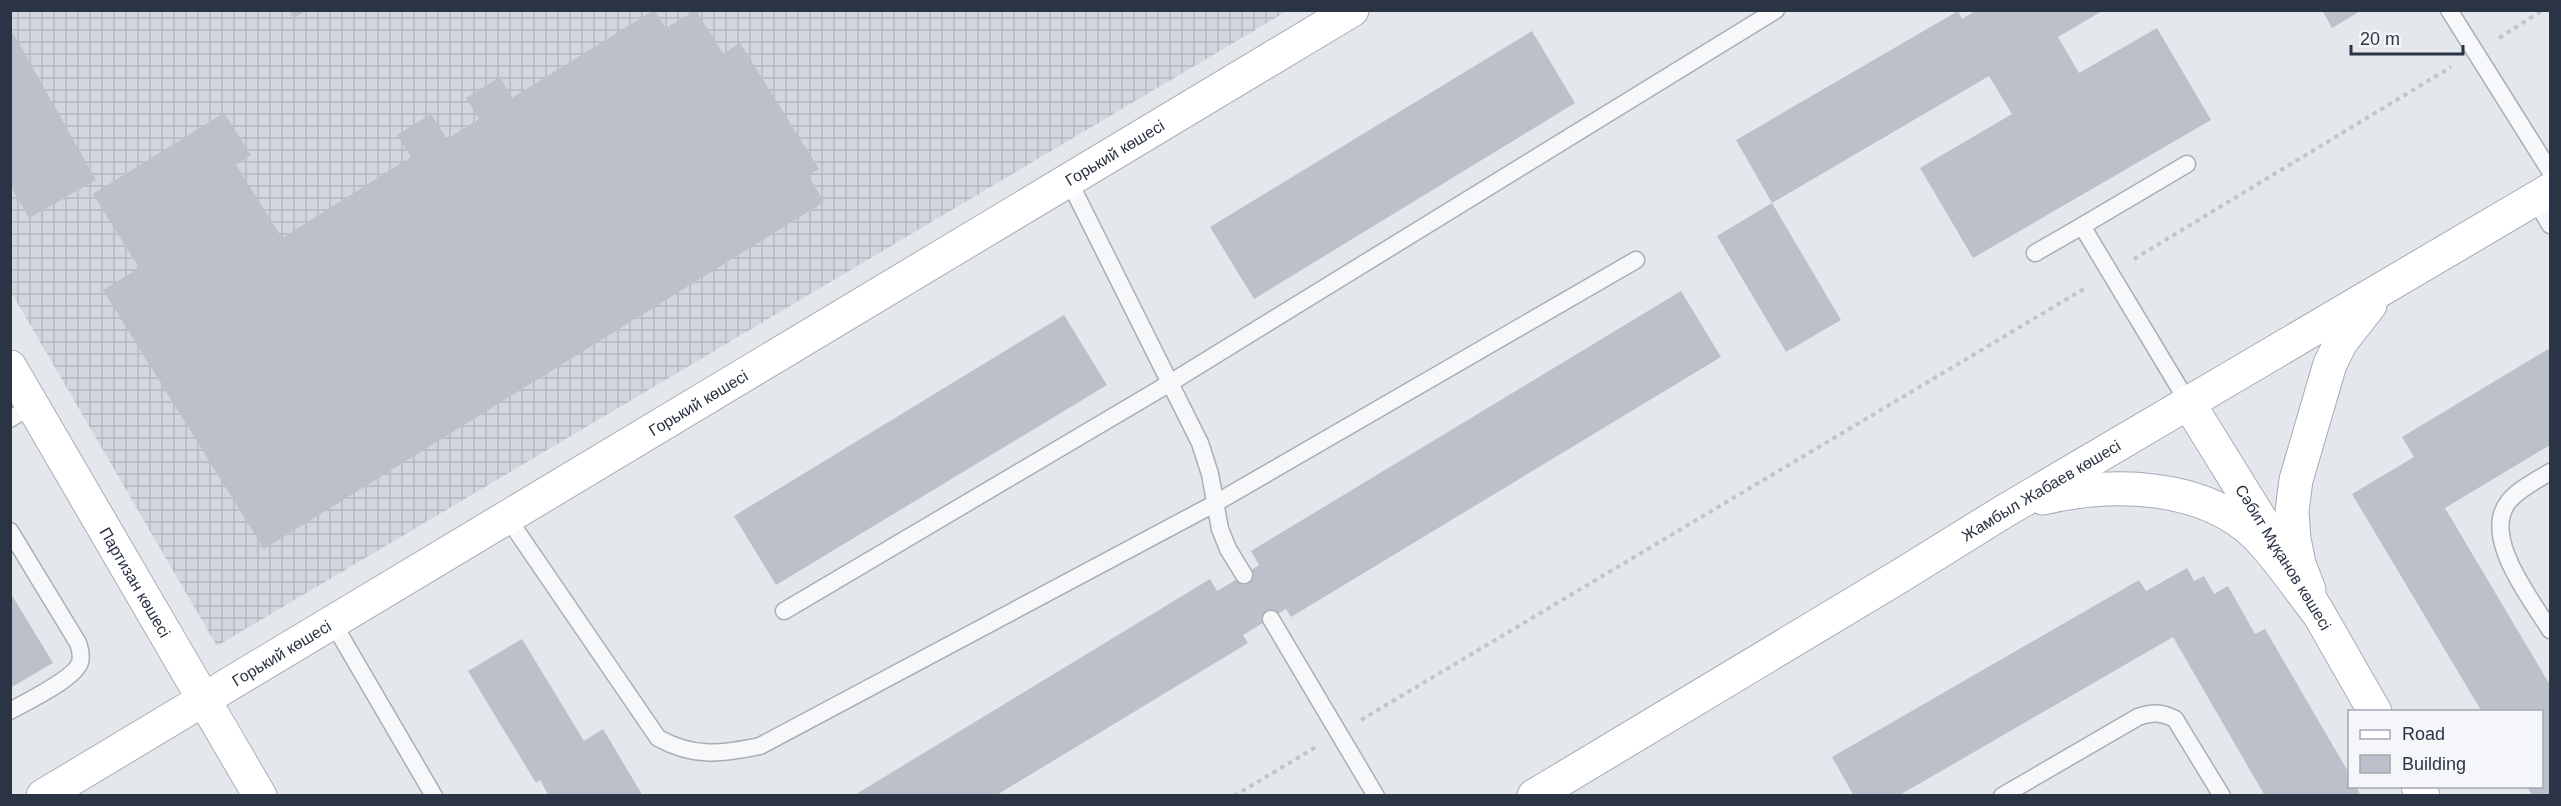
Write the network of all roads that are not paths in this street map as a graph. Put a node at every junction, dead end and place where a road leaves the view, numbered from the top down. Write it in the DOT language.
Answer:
graph roads {
  1 [pos="1352,10"];
  2 [pos="1776,10"];
  3 [pos="2449,10"];
  4 [pos="2187,164"];
  5 [pos="2550,171"];
  6 [pos="1068,181"];
  7 [pos="2545,205"];
  8 [pos="2082,226"];
  9 [pos="2035,253"];
  10 [pos="1636,260"];
  11 [pos="2384,288"];
  12 [pos="12,373"];
  13 [pos="1170,383"];
  14 [pos="2189,404"];
  15 [pos="22,412"];
  16 [pos="2550,472"];
  17 [pos="1214,504"];
  18 [pos="2003,512"];
  19 [pos="507,517"];
  20 [pos="10,531"];
  21 [pos="1244,575"];
  22 [pos="784,611"];
  23 [pos="2319,614"];
  24 [pos="1271,618"];
  25 [pos="333,623"];
  26 [pos="2550,630"];
  27 [pos="204,698"];
  28 [pos="2374,710"];
  29 [pos="10,711"];
  30 [pos="43,795"];
  31 [pos="260,795"];
  32 [pos="434,795"];
  33 [pos="1376,795"];
  34 [pos="1534,795"];
  35 [pos="2002,795"];
  36 [pos="2222,795"];
  1 -- 6 [label="main road, Горький көшесі"];
  2 -- 13 [label="lane"];
  3 -- 5 [label="lane"];
  4 -- 8 [label="lane"];
  6 -- 13 [label="lane"];
  6 -- 19 [label="main road, Горький көшесі"];
  7 -- 11 [label="main road, Жамбыл Жабаев көшесі"];
  8 -- 9 [label="lane"];
  8 -- 14 [label="lane"];
  10 -- 17 [label="lane"];
  11 -- 14 [label="main road, Жамбыл Жабаев көшесі"];
  11 -- 23 [label="main road"];
  12 -- 15 [label="main road, Партизан көшесі"];
  13 -- 17 [label="lane"];
  13 -- 22 [label="lane"];
  14 -- 18 [label="main road, Жамбыл Жабаев көшесі"];
  14 -- 23 [label="main road, Сәбит Мұқанов көшесі"];
  15 -- 27 [label="main road, Партизан көшесі"];
  16 -- 26 [label="lane"];
  17 -- 19 [label="lane"];
  17 -- 21 [label="lane"];
  18 -- 23 [label="main road"];
  18 -- 34 [label="main road, Жамбыл Жабаев көшесі"];
  19 -- 25 [label="main road, Горький көшесі"];
  20 -- 29 [label="lane"];
  23 -- 28 [label="main road, Сәбит Мұқанов көшесі"];
  24 -- 33 [label="lane"];
  25 -- 27 [label="main road, Горький көшесі"];
  25 -- 32 [label="lane"];
  27 -- 30 [label="main road, Горький көшесі"];
  27 -- 31 [label="main road, Партизан көшесі"];
  35 -- 36 [label="lane"];
}
